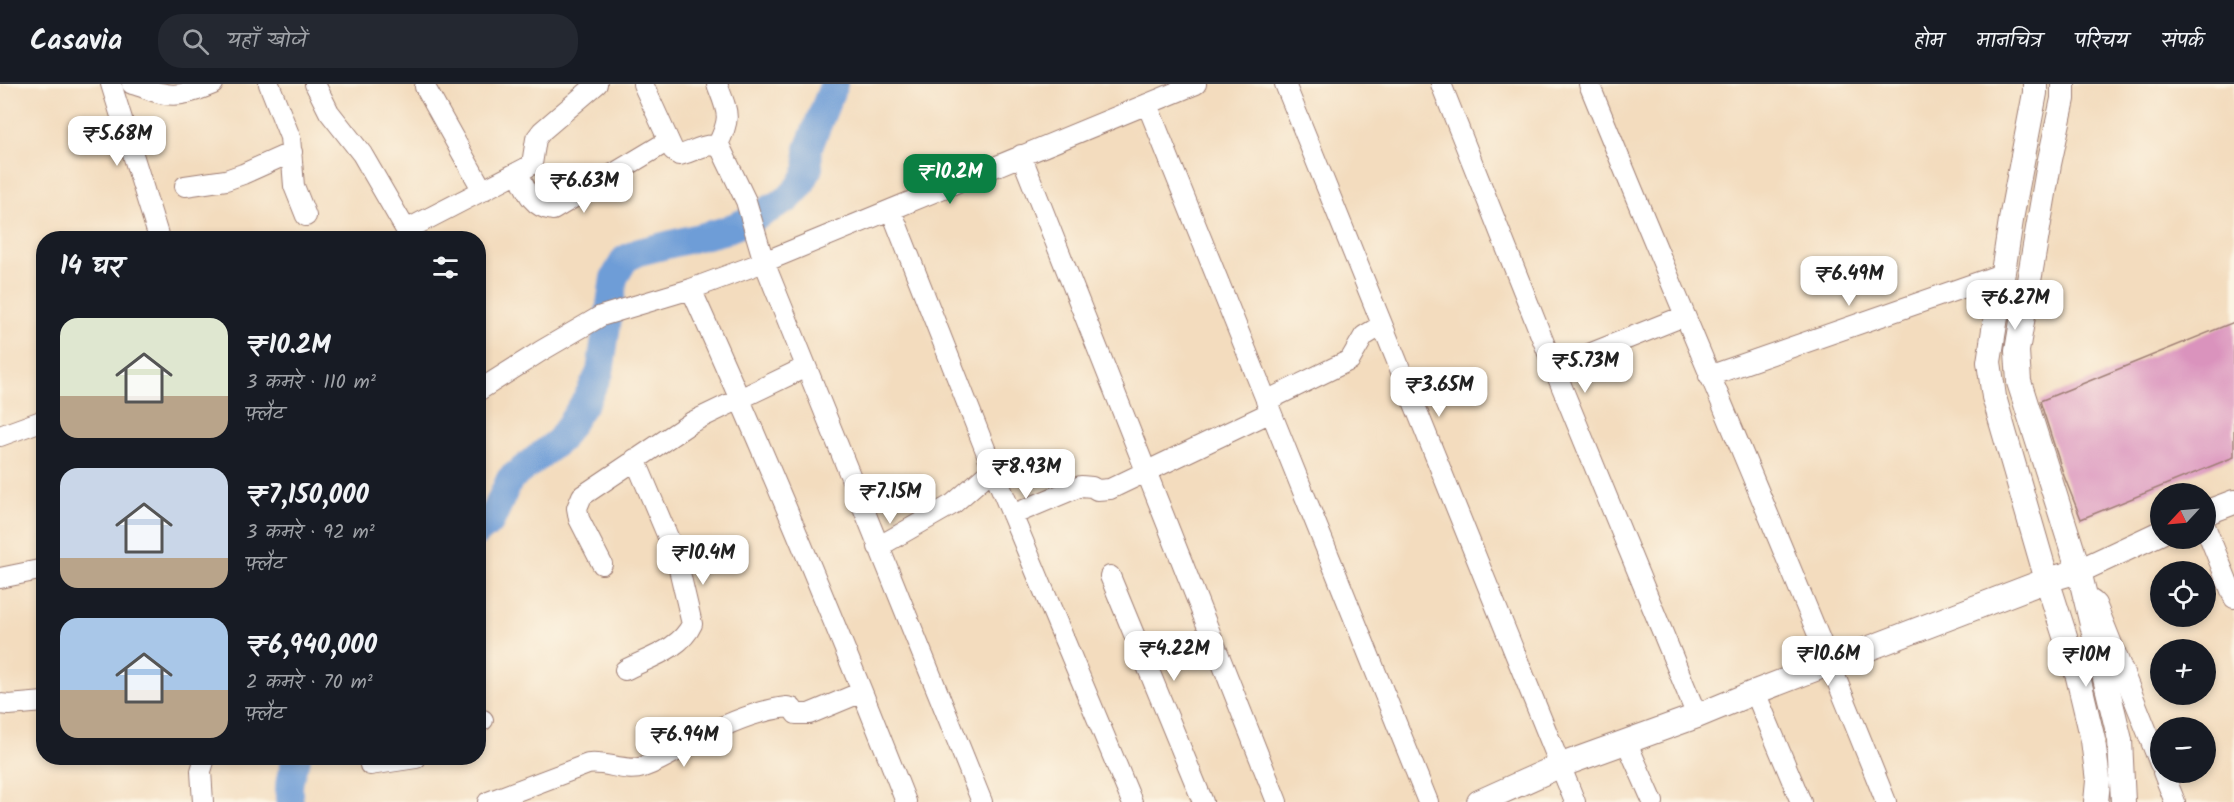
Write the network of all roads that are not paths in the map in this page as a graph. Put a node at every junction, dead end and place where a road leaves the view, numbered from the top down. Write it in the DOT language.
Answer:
graph roads {
  1 [pos="132,84"];
  2 [pos="213,84"];
  3 [pos="269,84"];
  4 [pos="315,84"];
  5 [pos="597,84"];
  6 [pos="643,84"];
  7 [pos="717,84"];
  8 [pos="1196,84"];
  9 [pos="1285,84"];
  10 [pos="1441,84"];
  11 [pos="1589,84"];
  12 [pos="2035,84"];
  13 [pos="2063,84"];
  14 [pos="115,85"];
  15 [pos="425,87"];
  16 [pos="1147,104"];
  17 [pos="669,141"];
  18 [pos="717,146"];
  19 [pos="292,152"];
  20 [pos="1021,155"];
  21 [pos="518,172"];
  22 [pos="185,186"];
  23 [pos="483,191"];
  24 [pos="891,210"];
  25 [pos="306,216"];
  26 [pos="157,231"];
  27 [pos="399,231"];
  28 [pos="406,231"];
  29 [pos="764,262"];
  30 [pos="2002,274"];
  31 [pos="691,289"];
  32 [pos="1684,316"];
  33 [pos="1382,325"];
  34 [pos="806,367"];
  35 [pos="1554,368"];
  36 [pos="1709,376"];
  37 [pos="486,386"];
  38 [pos="741,400"];
  39 [pos="1269,406"];
  40 [pos="36,423"];
  41 [pos="0,436"];
  42 [pos="635,459"];
  43 [pos="993,469"];
  44 [pos="1146,471"];
  45 [pos="2234,502"];
  46 [pos="2216,509"];
  47 [pos="1012,515"];
  48 [pos="2150,539"];
  49 [pos="878,547"];
  50 [pos="2214,549"];
  51 [pos="602,564"];
  52 [pos="36,571"];
  53 [pos="1110,576"];
  54 [pos="0,578"];
  55 [pos="2047,580"];
  56 [pos="2081,581"];
  57 [pos="2234,598"];
  58 [pos="1831,663"];
  59 [pos="625,670"];
  60 [pos="862,692"];
  61 [pos="1755,692"];
  62 [pos="36,703"];
  63 [pos="0,704"];
  64 [pos="1697,716"];
  65 [pos="2150,739"];
  66 [pos="1626,741"];
  67 [pos="203,765"];
  68 [pos="1559,766"];
  69 [pos="2167,783"];
  70 [pos="1493,800"];
  71 [pos="203,802"];
  72 [pos="488,802"];
  73 [pos="906,802"];
  74 [pos="982,802"];
  75 [pos="1132,802"];
  76 [pos="1203,802"];
  77 [pos="1277,802"];
  78 [pos="1428,802"];
  79 [pos="1575,802"];
  80 [pos="1653,802"];
  81 [pos="1801,802"];
  82 [pos="1886,802"];
  83 [pos="2096,802"];
  84 [pos="2122,802"];
  85 [pos="2175,802"];
  1 -- 2 [label="street"];
  3 -- 19 [label="street"];
  4 -- 27 [label="street"];
  5 -- 21 [label="street"];
  6 -- 17 [label="street"];
  7 -- 18 [label="street"];
  8 -- 16 [label="street"];
  9 -- 33 [label="street"];
  10 -- 35 [label="street"];
  11 -- 32 [label="street"];
  12 -- 30 [label="street"];
  13 -- 56 [label="street"];
  14 -- 26 [label="street"];
  15 -- 23 [label="street"];
  16 -- 20 [label="street"];
  16 -- 39 [label="street"];
  17 -- 18 [label="street"];
  17 -- 21 [label="street"];
  18 -- 29 [label="street"];
  19 -- 22 [label="street"];
  19 -- 25 [label="street"];
  20 -- 24 [label="street"];
  20 -- 44 [label="street"];
  21 -- 23 [label="street"];
  23 -- 28 [label="street"];
  24 -- 29 [label="street"];
  24 -- 43 [label="street"];
  29 -- 31 [label="street"];
  29 -- 34 [label="street"];
  30 -- 36 [label="street"];
  30 -- 55 [label="street"];
  31 -- 37 [label="street"];
  31 -- 38 [label="street"];
  32 -- 35 [label="street"];
  32 -- 36 [label="street"];
  33 -- 39 [label="street"];
  33 -- 68 [label="street"];
  34 -- 38 [label="street"];
  34 -- 49 [label="street"];
  35 -- 64 [label="street"];
  36 -- 58 [label="street"];
  38 -- 42 [label="street"];
  38 -- 60 [label="street"];
  39 -- 44 [label="street"];
  39 -- 78 [label="street"];
  40 -- 41 [label="street"];
  42 -- 51 [label="street"];
  42 -- 59 [label="street"];
  43 -- 47 [label="street"];
  43 -- 49 [label="street"];
  44 -- 47 [label="street"];
  44 -- 77 [label="street"];
  45 -- 46 [label="street"];
  47 -- 75 [label="street"];
  48 -- 56 [label="street"];
  49 -- 74 [label="street"];
  50 -- 57 [label="street"];
  52 -- 54 [label="street"];
  53 -- 76 [label="street"];
  55 -- 56 [label="street"];
  55 -- 58 [label="street"];
  55 -- 83 [label="street"];
  56 -- 65 [label="street"];
  56 -- 84 [label="street"];
  58 -- 61 [label="street"];
  58 -- 82 [label="street"];
  60 -- 72 [label="street"];
  60 -- 73 [label="street"];
  61 -- 64 [label="street"];
  61 -- 81 [label="street"];
  62 -- 63 [label="street"];
  64 -- 66 [label="street"];
  66 -- 68 [label="street"];
  66 -- 80 [label="street"];
  67 -- 71 [label="street"];
  68 -- 70 [label="street"];
  68 -- 79 [label="street"];
  69 -- 85 [label="street"];
}
